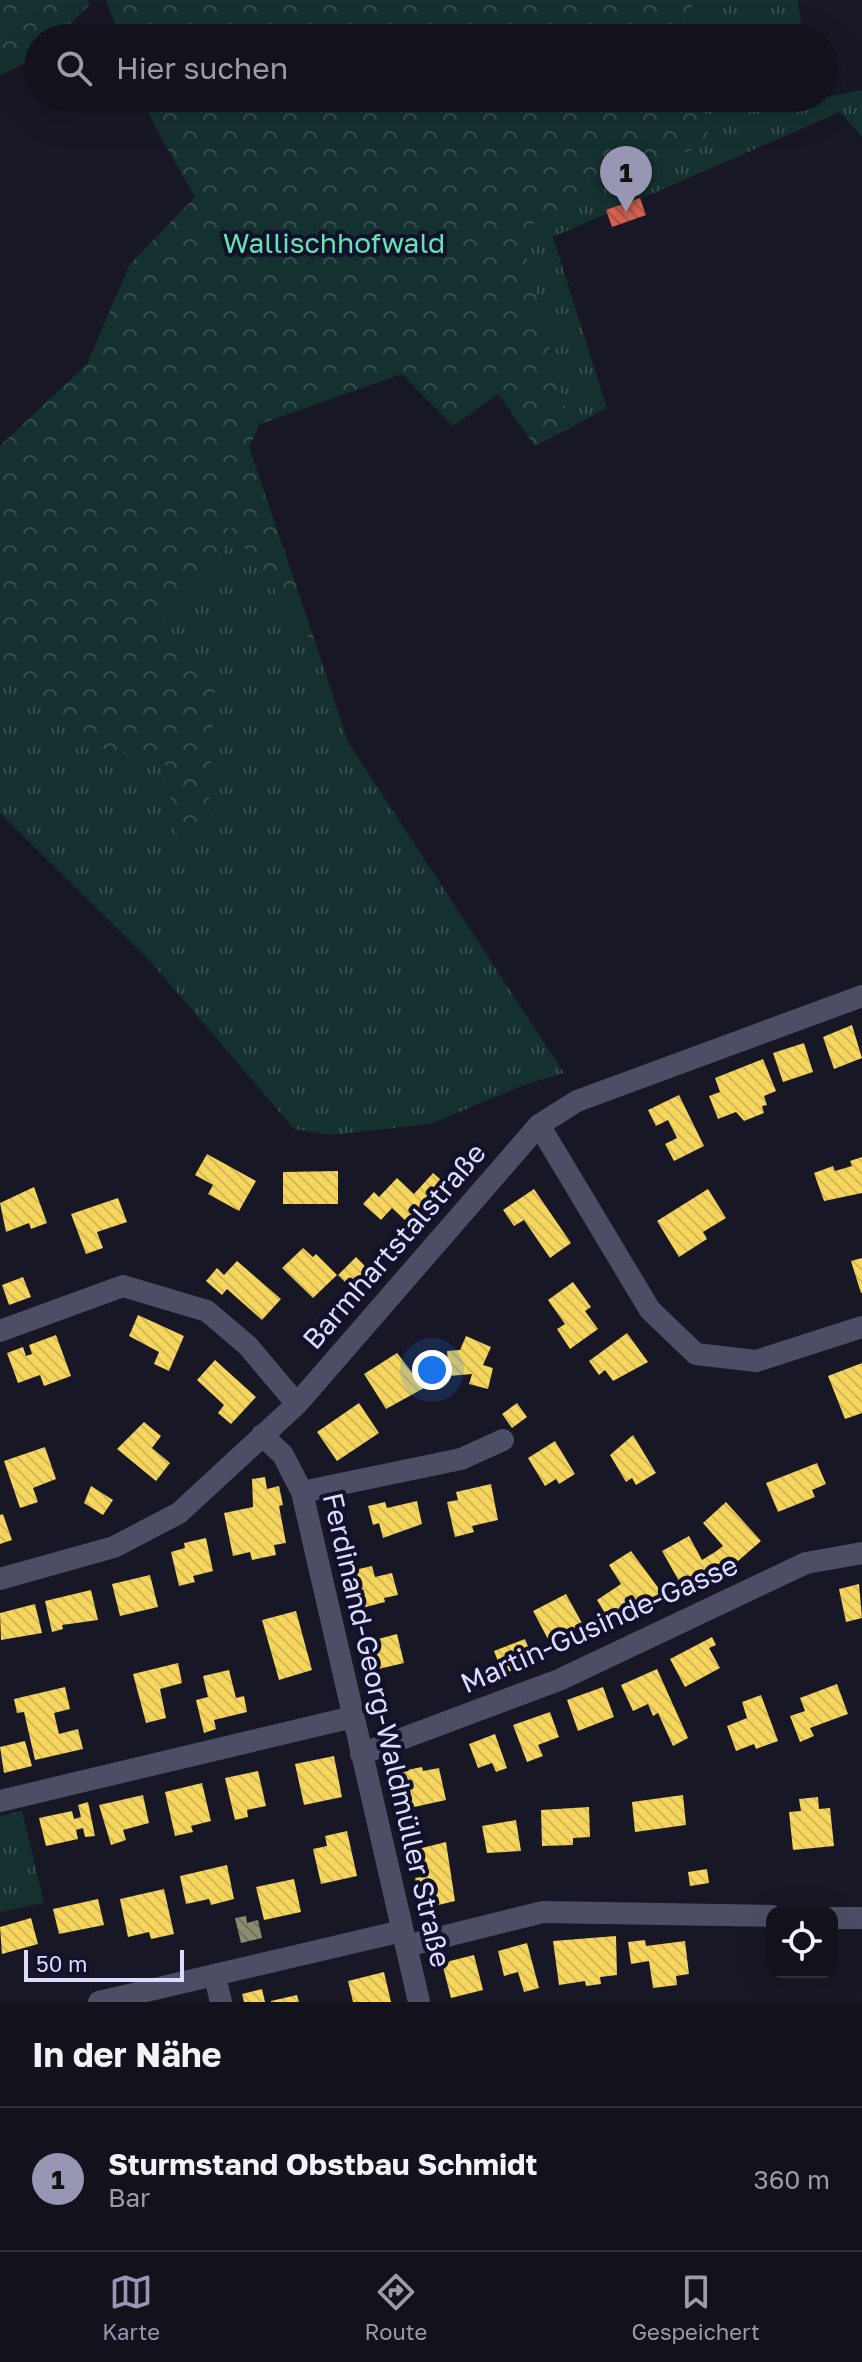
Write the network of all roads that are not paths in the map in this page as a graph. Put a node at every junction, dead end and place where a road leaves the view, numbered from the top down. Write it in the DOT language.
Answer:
graph roads {
  1 [pos="862,996"];
  2 [pos="539,1125"];
  3 [pos="862,1327"];
  4 [pos="0,1331"];
  5 [pos="297,1404"];
  6 [pos="262,1435"];
  7 [pos="503,1440"];
  8 [pos="302,1492"];
  9 [pos="862,1553"];
  10 [pos="0,1579"];
  11 [pos="353,1717"];
  12 [pos="361,1754"];
  13 [pos="0,1801"];
  14 [pos="766,1916"];
  15 [pos="838,1918"];
  16 [pos="862,1918"];
  17 [pos="404,1938"];
  18 [pos="215,1977"];
  19 [pos="99,2002"];
  20 [pos="221,2002"];
  21 [pos="419,2002"];
  1 -- 2 [label="street, Barmhartstalstraße"];
  2 -- 3 [label="street"];
  2 -- 5 [label="street, Barmhartstalstraße"];
  4 -- 5 [label="street"];
  5 -- 6 [label="street, Barmhartstalstraße"];
  6 -- 8 [label="street, Ferdinand-Georg-Waldmüller Straße"];
  6 -- 10 [label="street, Barmhartstalstraße"];
  7 -- 8 [label="street"];
  8 -- 11 [label="street, Ferdinand-Georg-Waldmüller Straße"];
  9 -- 12 [label="street, Martin-Gusinde-Gasse"];
  11 -- 12 [label="street, Ferdinand-Georg-Waldmüller Straße"];
  11 -- 13 [label="street"];
  12 -- 17 [label="street, Ferdinand-Georg-Waldmüller Straße"];
  14 -- 17 [label="street"];
  15 -- 16 [label="street"];
  17 -- 18 [label="street"];
  17 -- 21 [label="street, Ferdinand-Georg-Waldmüller Straße"];
  18 -- 19 [label="street"];
  18 -- 20 [label="street"];
}
